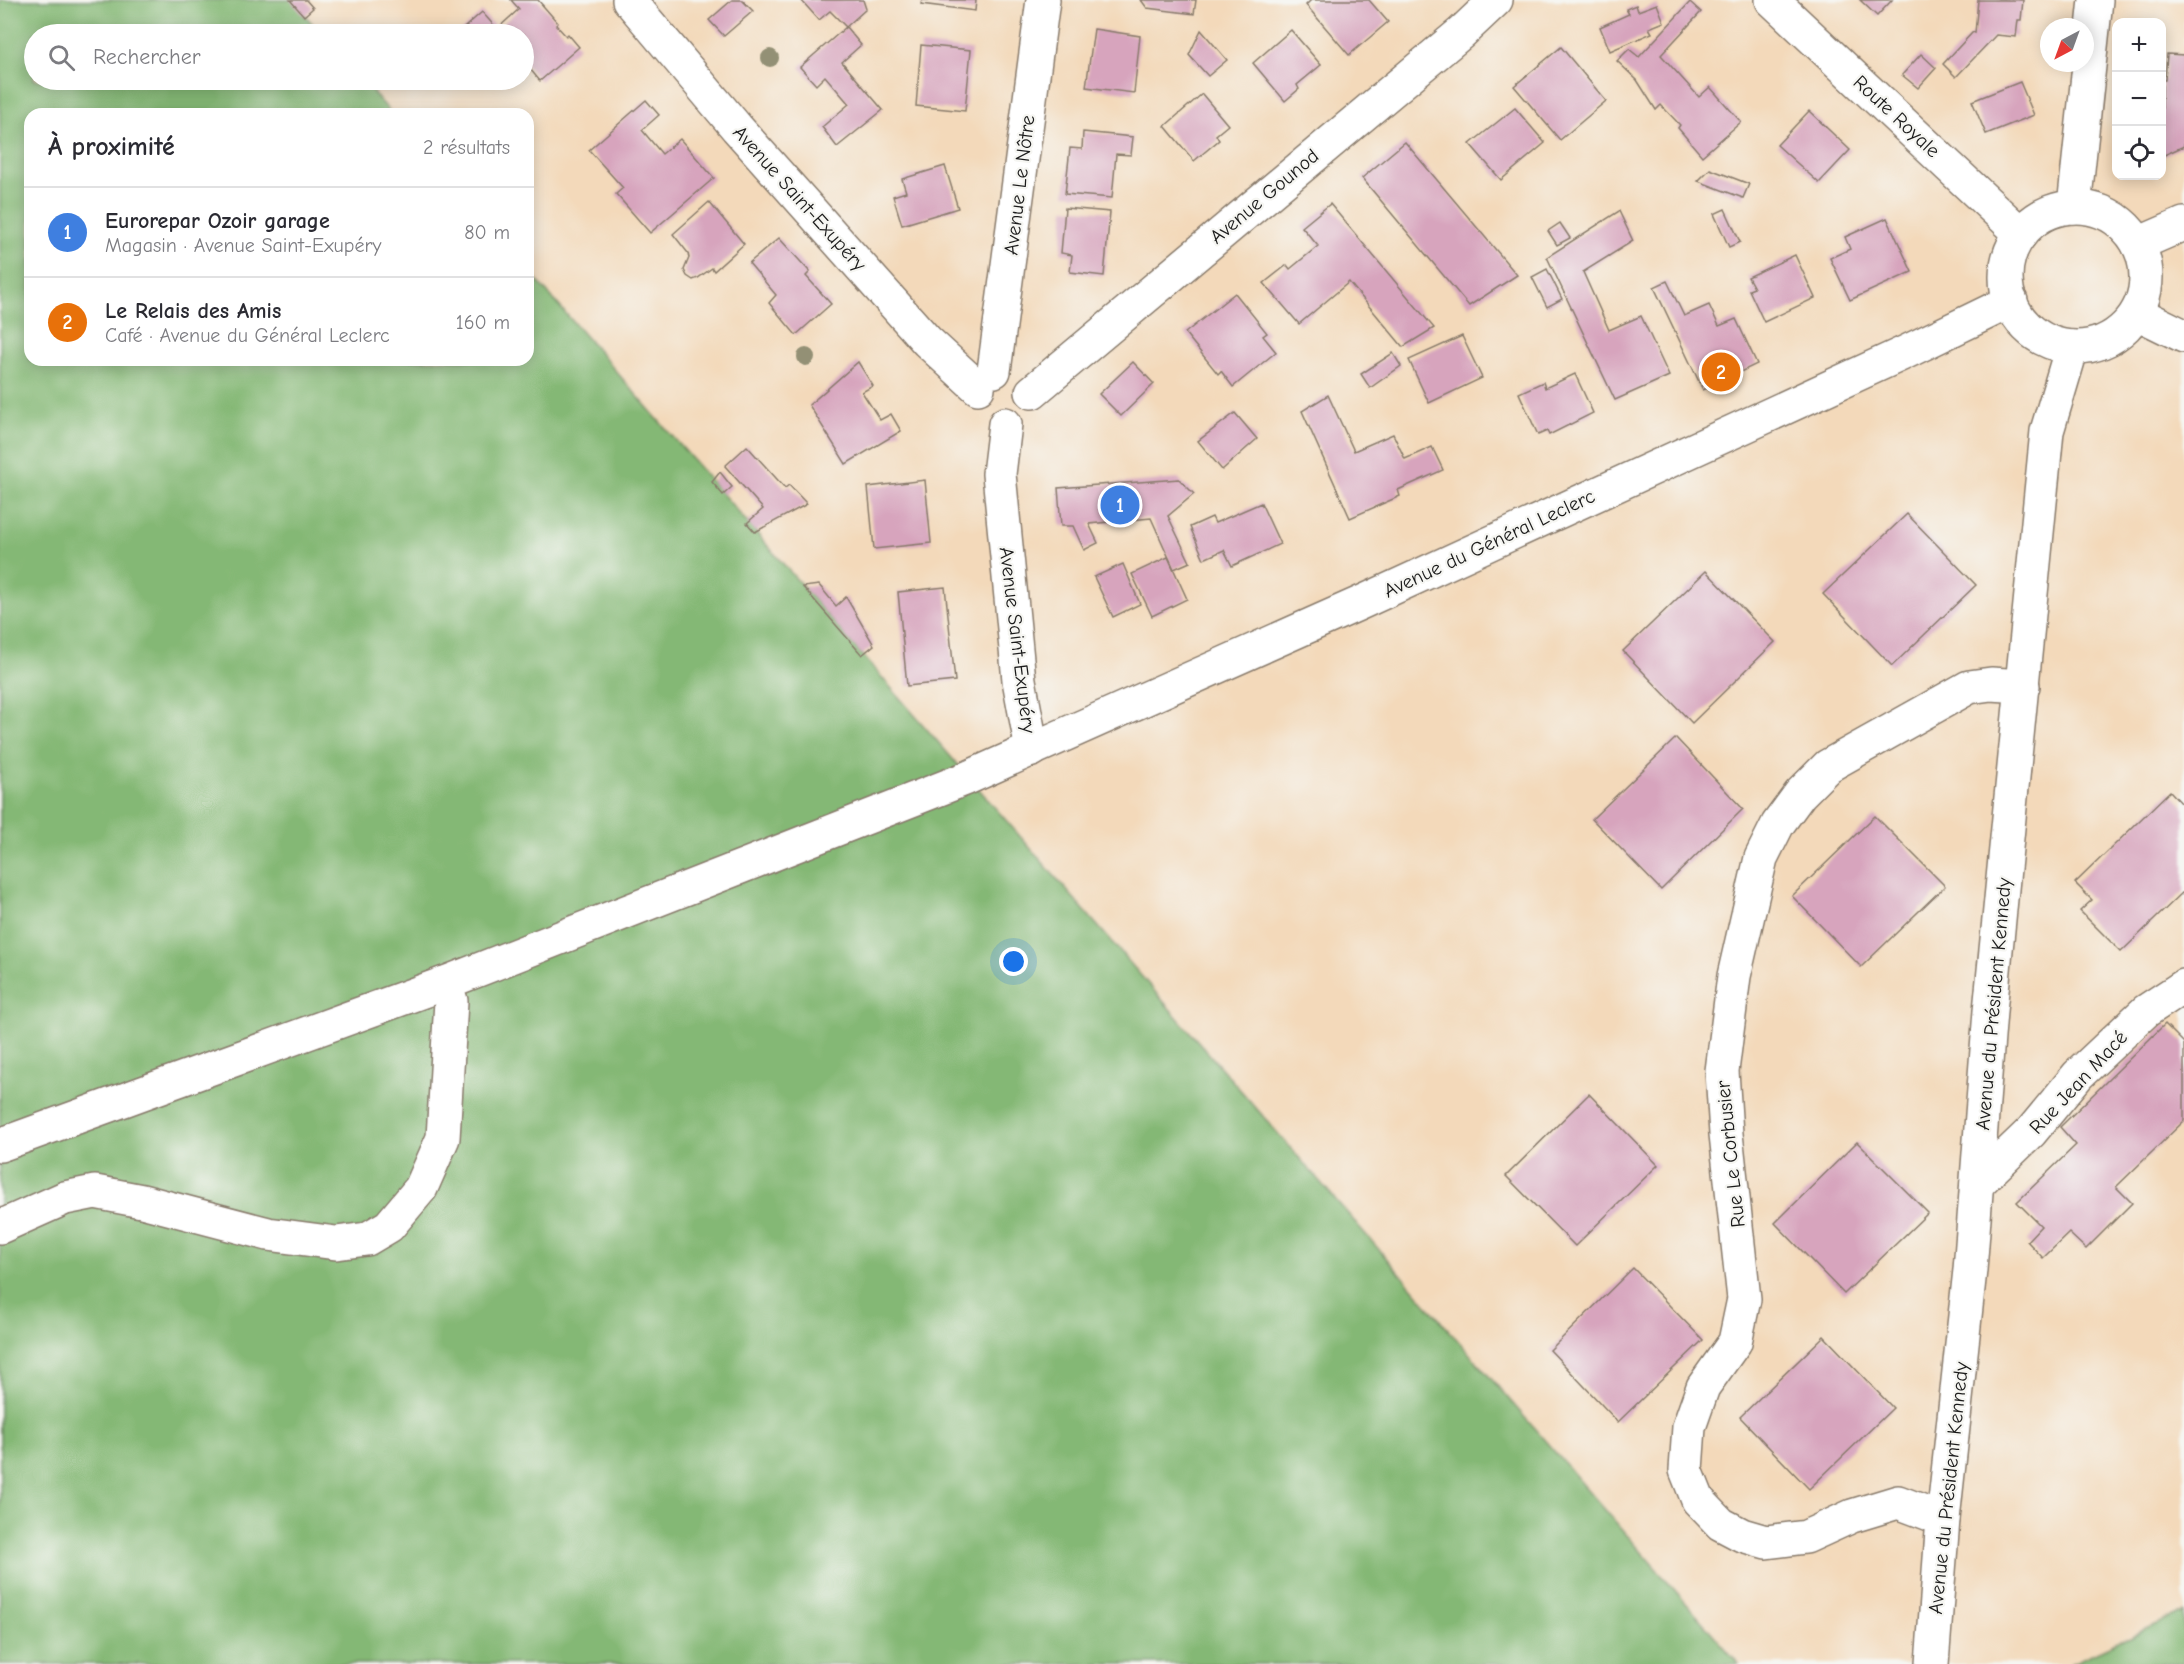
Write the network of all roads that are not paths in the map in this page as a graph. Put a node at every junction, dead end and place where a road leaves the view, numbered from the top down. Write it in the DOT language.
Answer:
graph roads {
  1 [pos="629,0"];
  2 [pos="1043,0"];
  3 [pos="1496,0"];
  4 [pos="1772,0"];
  5 [pos="2097,0"];
  6 [pos="2074,207"];
  7 [pos="2184,224"];
  8 [pos="2021,234"];
  9 [pos="2138,244"];
  10 [pos="2011,302"];
  11 [pos="2137,313"];
  12 [pos="2184,336"];
  13 [pos="2072,347"];
  14 [pos="986,380"];
  15 [pos="1032,392"];
  16 [pos="1005,424"];
  17 [pos="2023,686"];
  18 [pos="1032,750"];
  19 [pos="445,983"];
  20 [pos="2184,986"];
  21 [pos="0,1145"];
  22 [pos="1977,1184"];
  23 [pos="0,1227"];
  24 [pos="1943,1519"];
  25 [pos="1932,1664"];
  1 -- 14 [label="street, Avenue Saint-Exupéry"];
  2 -- 14 [label="street, Avenue Le Nôtre"];
  3 -- 15 [label="street, Avenue Gounod"];
  4 -- 8 [label="street, Route Royale"];
  5 -- 6 [label="street"];
  6 -- 8 [label="street"];
  6 -- 9 [label="street"];
  7 -- 9 [label="street"];
  8 -- 10 [label="street"];
  9 -- 11 [label="street"];
  10 -- 13 [label="street"];
  10 -- 18 [label="street, Avenue du Général Leclerc"];
  11 -- 12 [label="street"];
  11 -- 13 [label="street"];
  13 -- 17 [label="street, Avenue du Président Kennedy"];
  14 -- 15 [label="street"];
  14 -- 16 [label="street"];
  15 -- 16 [label="street"];
  16 -- 18 [label="street, Avenue Saint-Exupéry"];
  17 -- 22 [label="street, Avenue du Président Kennedy"];
  17 -- 24 [label="street, Rue Le Corbusier"];
  18 -- 19 [label="street, Avenue du Général Leclerc"];
  19 -- 21 [label="street, Avenue du Général Leclerc"];
  19 -- 23 [label="street"];
  20 -- 22 [label="street, Rue Jean Macé"];
  22 -- 24 [label="street, Avenue du Président Kennedy"];
  24 -- 25 [label="street, Avenue du Président Kennedy"];
}
